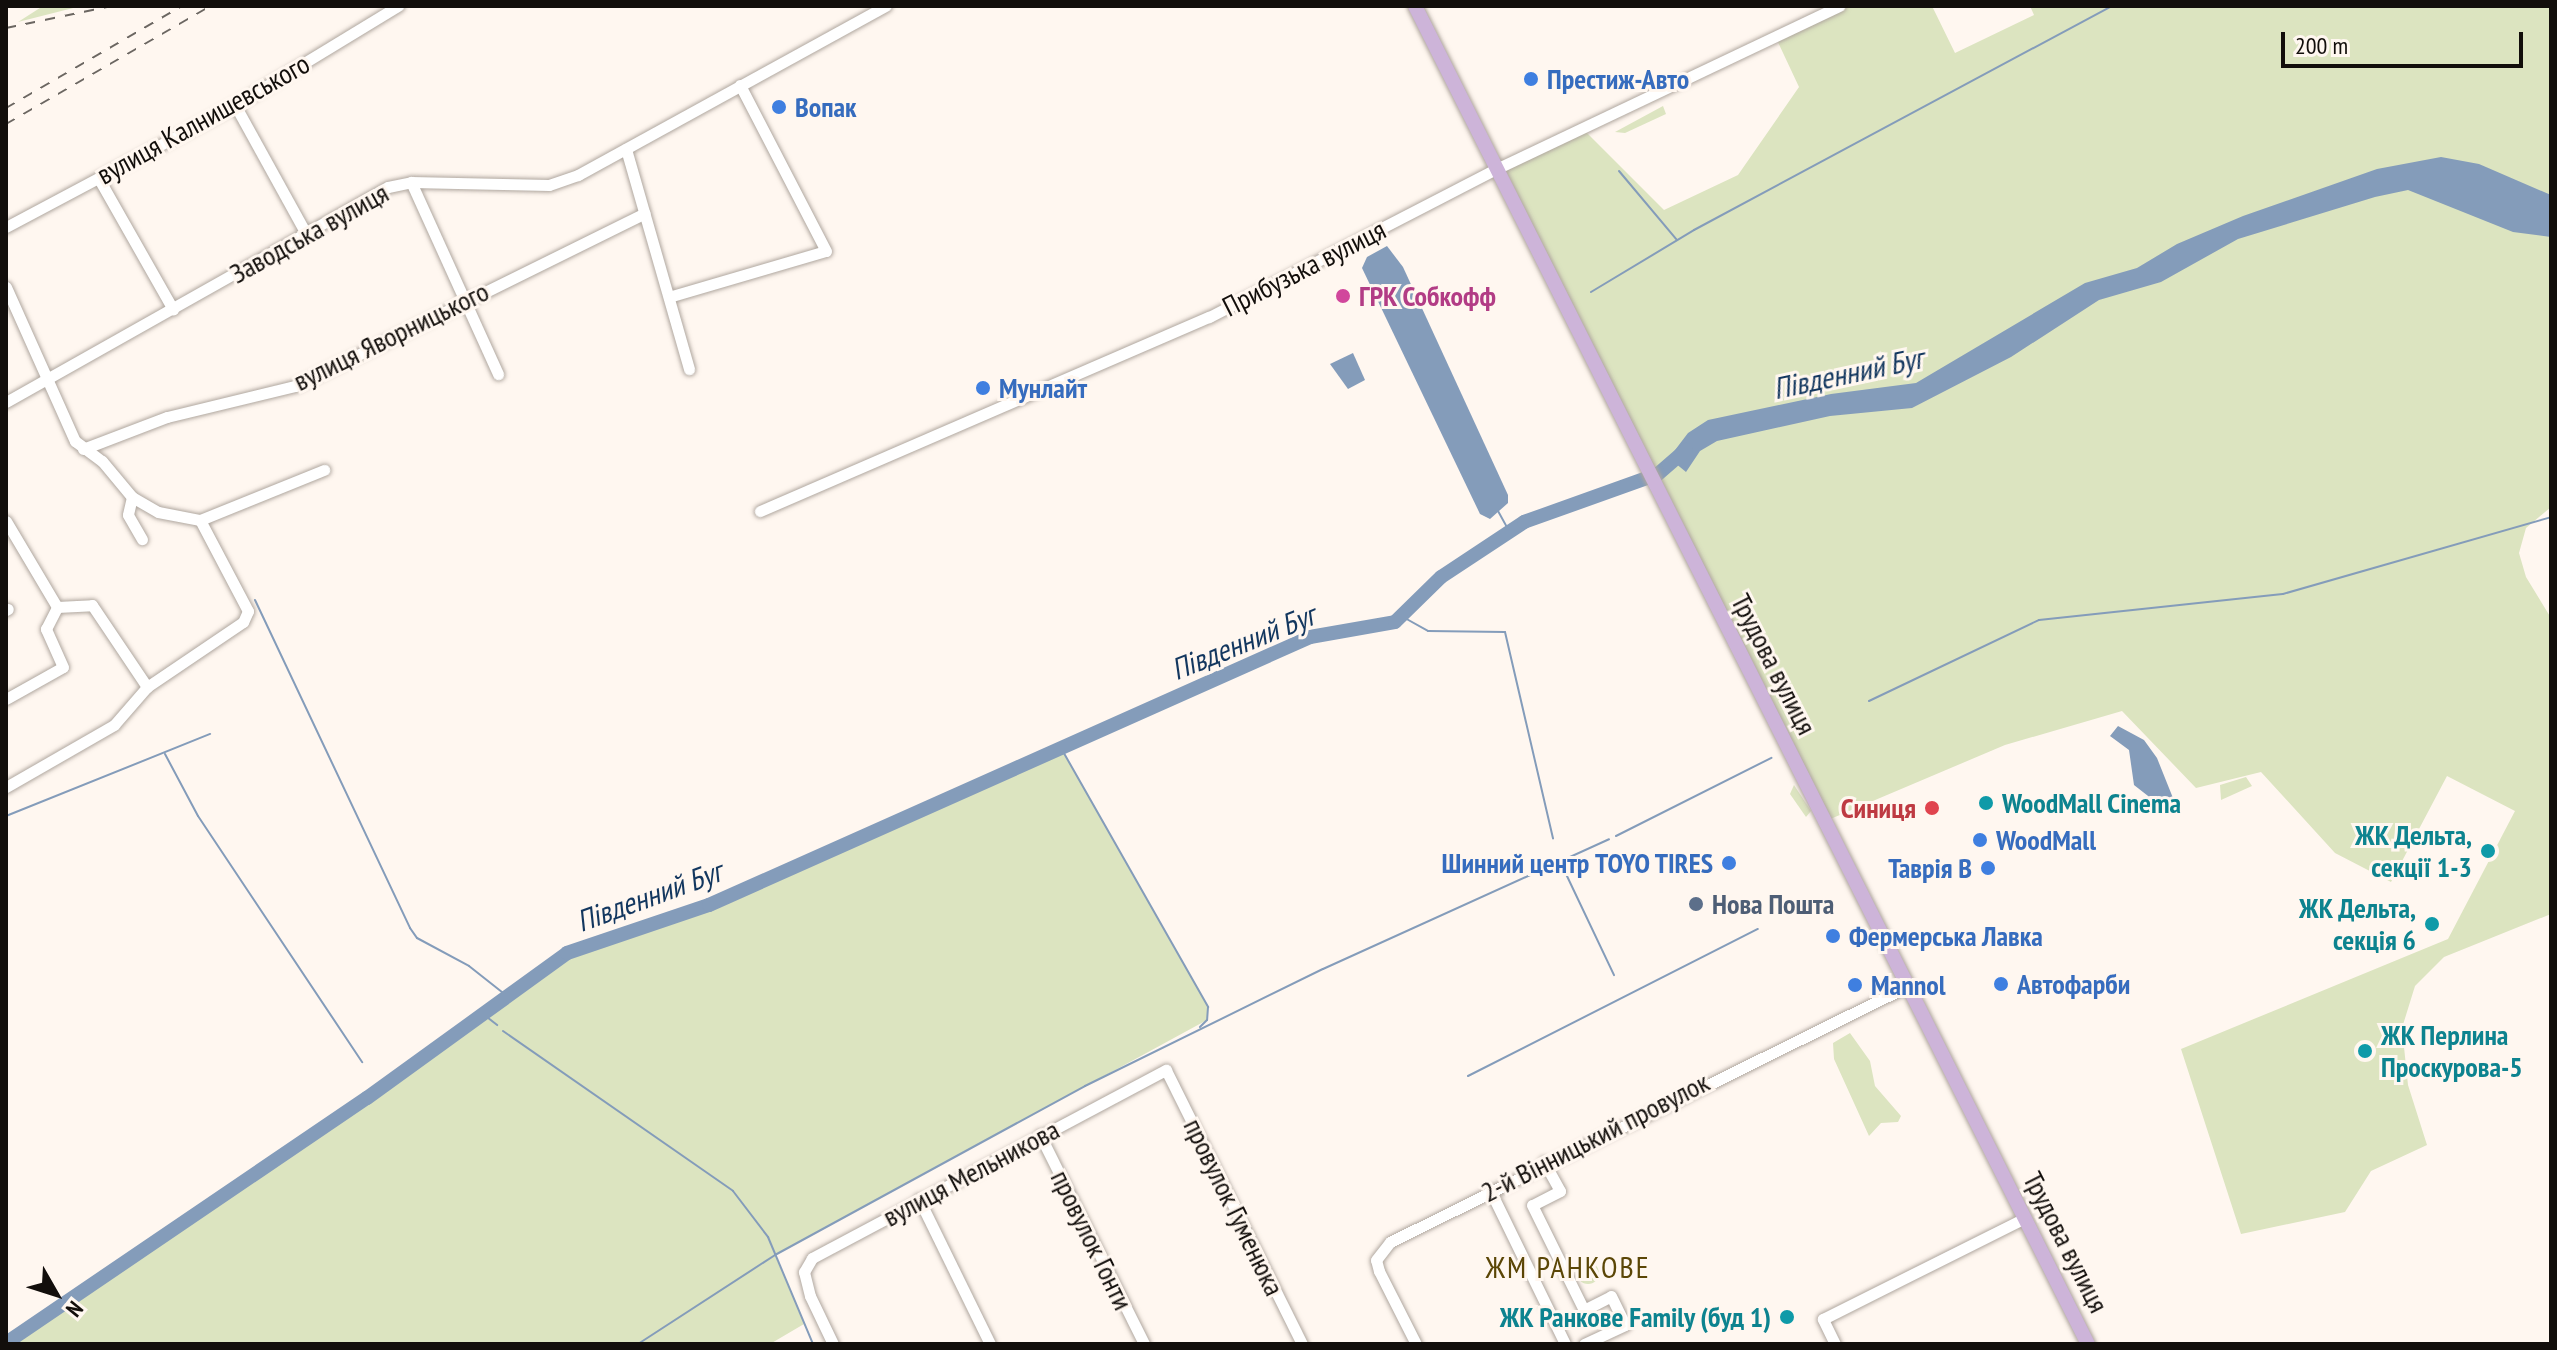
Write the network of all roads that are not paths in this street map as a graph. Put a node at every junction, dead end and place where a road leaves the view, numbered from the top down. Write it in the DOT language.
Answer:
graph roads {
  1 [pos="398,6"];
  2 [pos="886,6"];
  3 [pos="1415,6"];
  4 [pos="1839,6"];
  5 [pos="740,85"];
  6 [pos="235,105"];
  7 [pos="626,149"];
  8 [pos="1496,169"];
  9 [pos="99,179"];
  10 [pos="411,182"];
  11 [pos="645,213"];
  12 [pos="6,227"];
  13 [pos="305,232"];
  14 [pos="6,287"];
  15 [pos="672,296"];
  16 [pos="466,300"];
  17 [pos="173,309"];
  18 [pos="689,369"];
  19 [pos="498,374"];
  20 [pos="48,378"];
  21 [pos="6,402"];
  22 [pos="83,449"];
  23 [pos="324,470"];
  24 [pos="132,497"];
  25 [pos="760,511"];
  26 [pos="200,520"];
  27 [pos="6,521"];
  28 [pos="142,539"];
  29 [pos="57,607"];
  30 [pos="147,687"];
  31 [pos="6,699"];
  32 [pos="6,787"];
  33 [pos="1908,986"];
  34 [pos="1166,1070"];
  35 [pos="1040,1135"];
  36 [pos="1544,1162"];
  37 [pos="1490,1190"];
  38 [pos="919,1199"];
  39 [pos="2025,1218"];
  40 [pos="833,1344"];
  41 [pos="990,1344"];
  42 [pos="1144,1344"];
  43 [pos="1302,1344"];
  44 [pos="1416,1344"];
  45 [pos="1565,1344"];
  46 [pos="1584,1344"];
  47 [pos="1835,1344"];
  48 [pos="2088,1344"];
  1 -- 6 [label="street, вулиця Калнишевського"];
  2 -- 5 [label="street, Заводська вулиця"];
  3 -- 8 [label="main road, Трудова вулиця"];
  4 -- 8 [label="street, Прибузька вулиця"];
  5 -- 7 [label="street, Заводська вулиця"];
  5 -- 15 [label="street"];
  6 -- 9 [label="street, вулиця Калнишевського"];
  6 -- 13 [label="street"];
  7 -- 10 [label="street, Заводська вулиця"];
  7 -- 11 [label="street"];
  8 -- 25 [label="street, Прибузька вулиця"];
  8 -- 33 [label="main road, Трудова вулиця"];
  9 -- 12 [label="street, вулиця Калнишевського"];
  9 -- 17 [label="street"];
  10 -- 13 [label="street, Заводська вулиця"];
  10 -- 16 [label="street"];
  11 -- 15 [label="street"];
  11 -- 16 [label="street, вулиця Яворницького"];
  13 -- 17 [label="street, Заводська вулиця"];
  14 -- 20 [label="street"];
  15 -- 18 [label="street"];
  16 -- 19 [label="street"];
  16 -- 22 [label="street, вулиця Яворницького"];
  17 -- 20 [label="street, Заводська вулиця"];
  20 -- 21 [label="street, Заводська вулиця"];
  20 -- 22 [label="street"];
  22 -- 24 [label="street"];
  23 -- 26 [label="street"];
  24 -- 26 [label="street"];
  24 -- 28 [label="street"];
  26 -- 30 [label="street"];
  27 -- 29 [label="street"];
  29 -- 30 [label="street"];
  29 -- 31 [label="street"];
  30 -- 32 [label="street"];
  33 -- 36 [label="street, 2-й Вінницький провулок"];
  33 -- 39 [label="main road, Трудова вулиця"];
  34 -- 35 [label="street, вулиця Мельникова"];
  34 -- 43 [label="street, провулок Гуменюка"];
  35 -- 38 [label="street, вулиця Мельникова"];
  35 -- 42 [label="street, провулок Гонти"];
  36 -- 37 [label="street, 2-й Вінницький провулок"];
  36 -- 46 [label="street"];
  37 -- 44 [label="street, 2-й Вінницький провулок"];
  37 -- 45 [label="street"];
  38 -- 40 [label="street, вулиця Мельникова"];
  38 -- 41 [label="street"];
  39 -- 47 [label="street"];
  39 -- 48 [label="main road, Трудова вулиця"];
}
